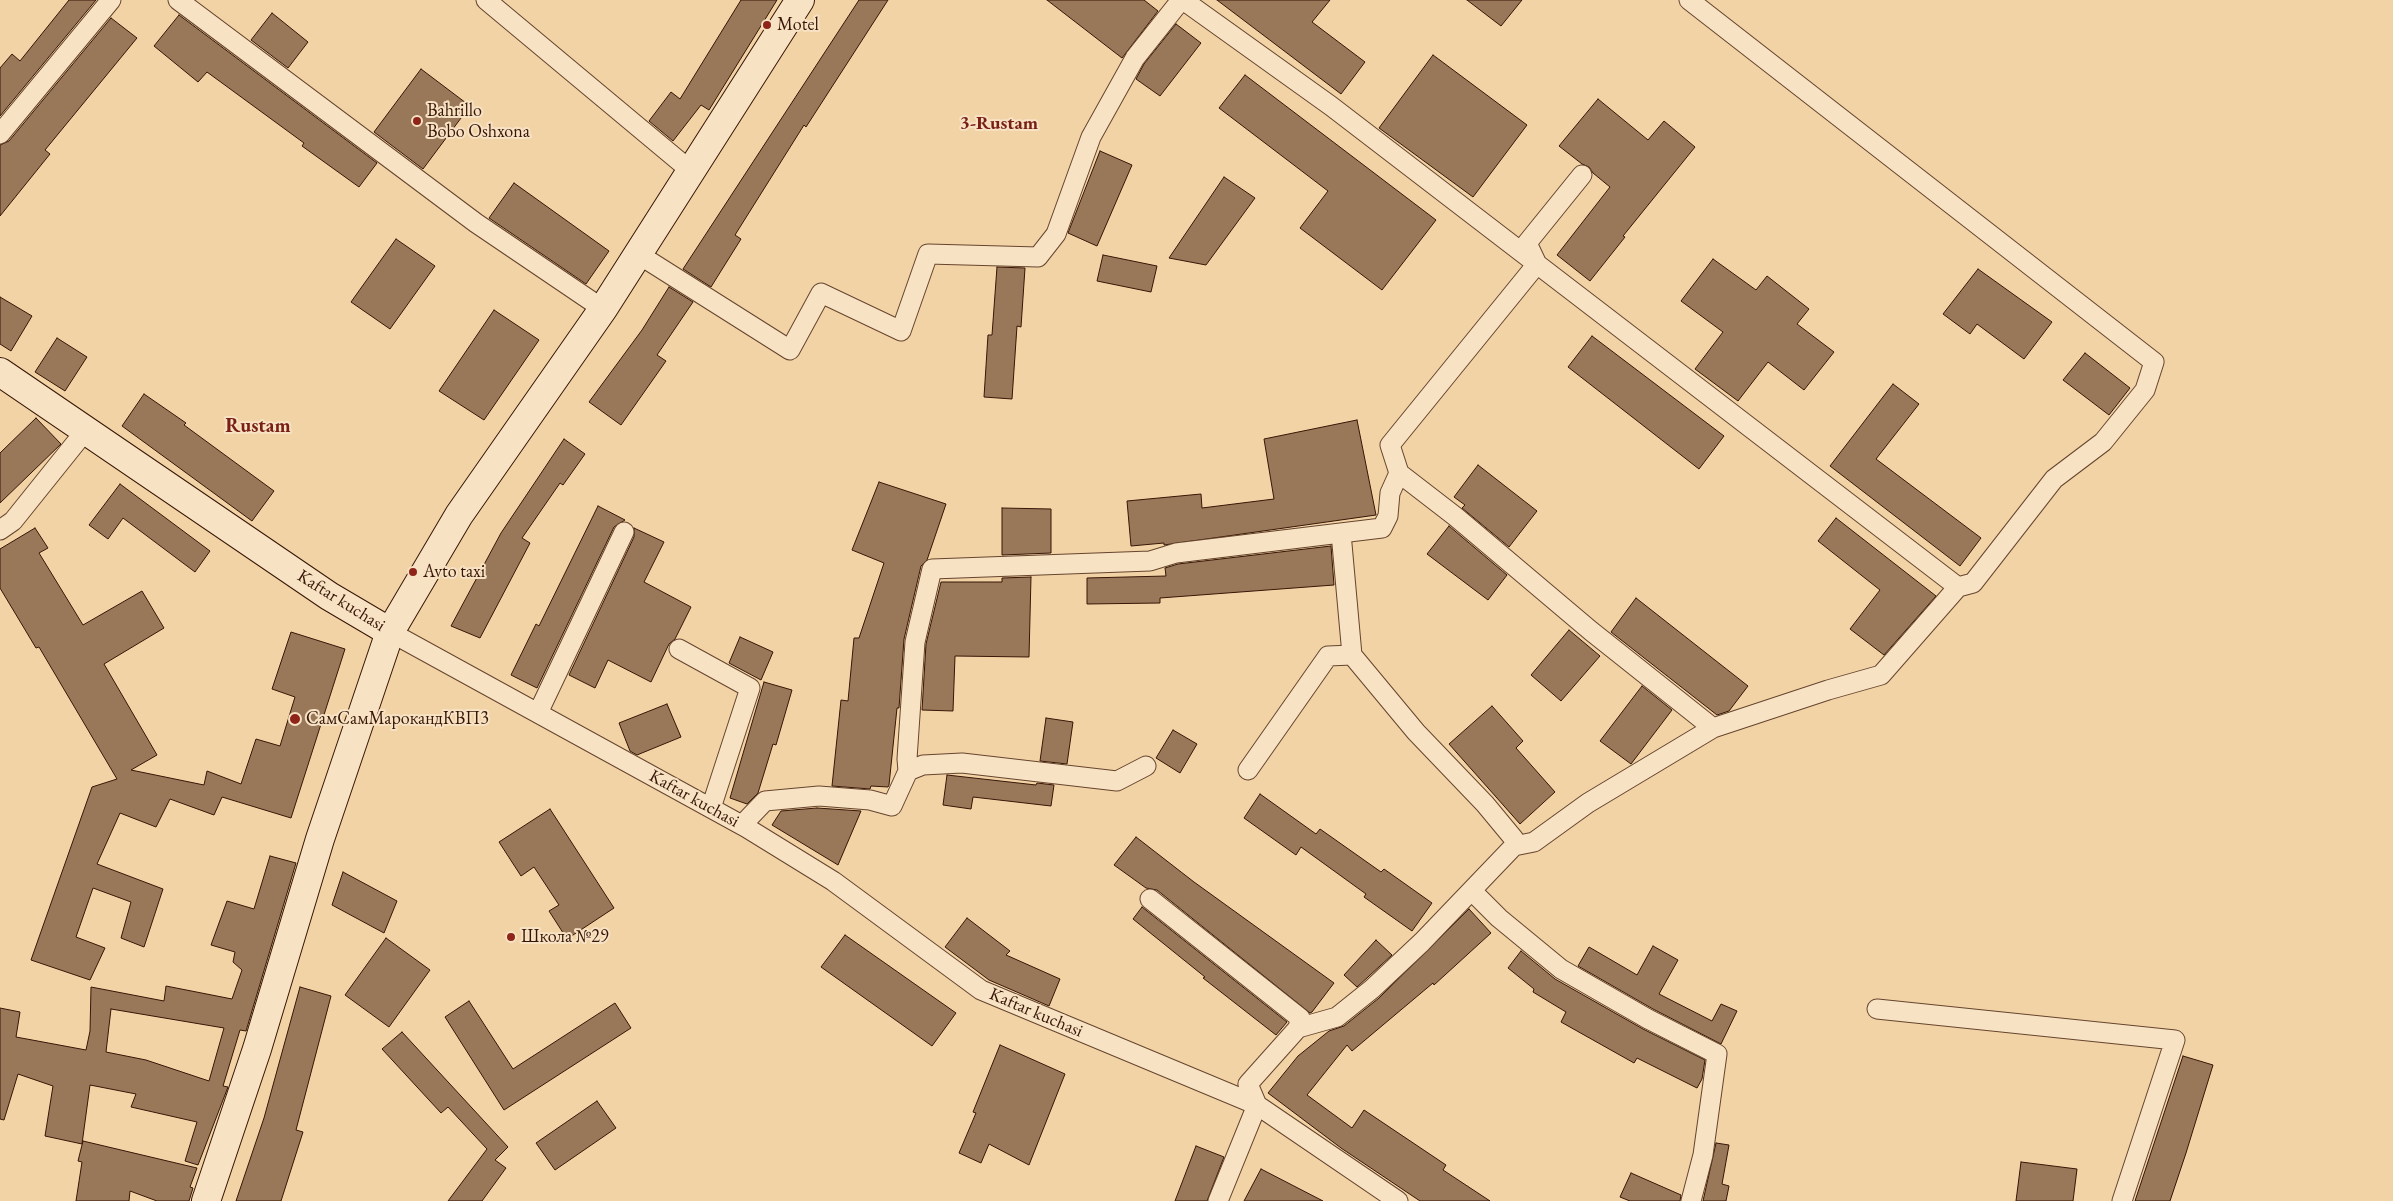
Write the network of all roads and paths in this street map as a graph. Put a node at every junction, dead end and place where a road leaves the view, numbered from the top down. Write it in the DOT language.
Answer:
graph roads {
  1 [pos="111,0"];
  2 [pos="178,0"];
  3 [pos="486,0"];
  4 [pos="800,0"];
  5 [pos="1182,0"];
  6 [pos="1689,0"];
  7 [pos="0,134"];
  8 [pos="691,171"];
  9 [pos="1582,176"];
  10 [pos="638,254"];
  11 [pos="1537,264"];
  12 [pos="603,309"];
  13 [pos="0,372"];
  14 [pos="86,430"];
  15 [pos="1399,473"];
  16 [pos="0,530"];
  17 [pos="624,532"];
  18 [pos="1341,533"];
  19 [pos="1958,587"];
  20 [pos="390,632"];
  21 [pos="679,649"];
  22 [pos="1352,655"];
  23 [pos="538,714"];
  24 [pos="1713,728"];
  25 [pos="1146,766"];
  26 [pos="1248,770"];
  27 [pos="908,771"];
  28 [pos="711,808"];
  29 [pos="742,825"];
  30 [pos="1514,846"];
  31 [pos="1472,891"];
  32 [pos="1150,899"];
  33 [pos="1877,1009"];
  34 [pos="1298,1028"];
  35 [pos="1257,1105"];
  36 [pos="1377,1195"];
  37 [pos="206,1201"];
  38 [pos="1218,1201"];
  39 [pos="1398,1201"];
  40 [pos="1691,1201"];
  41 [pos="2122,1201"];
  1 -- 7 [label="street"];
  2 -- 12 [label="street"];
  3 -- 8 [label="street"];
  4 -- 8 [label="main road"];
  5 -- 10 [label="street"];
  5 -- 11 [label="street"];
  6 -- 19 [label="street"];
  8 -- 10 [label="main road"];
  9 -- 11 [label="street"];
  10 -- 12 [label="main road"];
  11 -- 15 [label="street"];
  11 -- 19 [label="street"];
  12 -- 20 [label="main road"];
  13 -- 14 [label="main road, Kaftar kuchasi"];
  14 -- 16 [label="street"];
  14 -- 20 [label="main road, Kaftar kuchasi"];
  15 -- 18 [label="street"];
  15 -- 24 [label="street"];
  17 -- 23 [label="street"];
  18 -- 22 [label="street"];
  18 -- 27 [label="street"];
  19 -- 24 [label="street"];
  20 -- 23 [label="street, Kaftar kuchasi"];
  20 -- 37 [label="main road"];
  21 -- 28 [label="street"];
  22 -- 26 [label="street"];
  22 -- 30 [label="street"];
  23 -- 28 [label="street, Kaftar kuchasi"];
  24 -- 30 [label="street"];
  25 -- 27 [label="street"];
  27 -- 29 [label="street"];
  28 -- 29 [label="street, Kaftar kuchasi"];
  29 -- 35 [label="street, Kaftar kuchasi"];
  30 -- 31 [label="street"];
  31 -- 34 [label="street"];
  31 -- 40 [label="street"];
  32 -- 34 [label="street"];
  33 -- 41 [label="street"];
  34 -- 35 [label="street"];
  35 -- 36 [label="street, Kaftar kuchasi"];
  35 -- 38 [label="street"];
  36 -- 39 [label="street, Kaftar kuchasi"];
}
